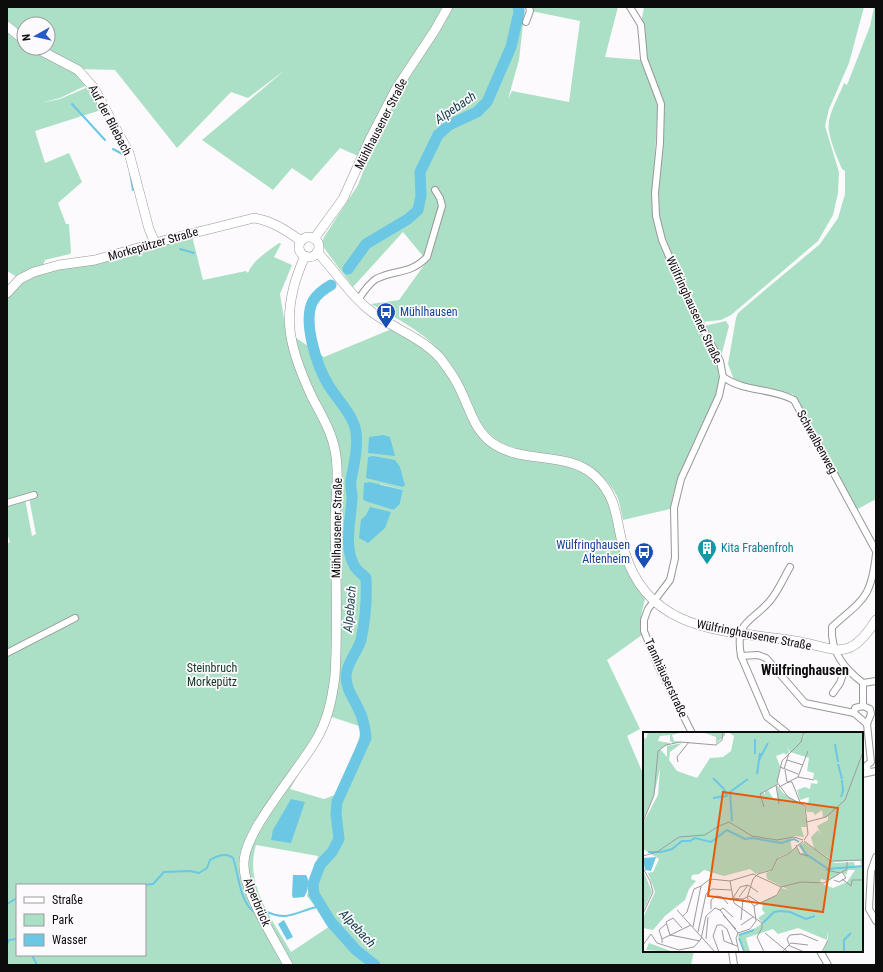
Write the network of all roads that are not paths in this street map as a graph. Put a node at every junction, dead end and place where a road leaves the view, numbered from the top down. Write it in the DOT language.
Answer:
graph roads {
  1 [pos="529,7"];
  2 [pos="630,7"];
  3 [pos="448,8"];
  4 [pos="526,22"];
  5 [pos="7,26"];
  6 [pos="16,33"];
  7 [pos="51,56"];
  8 [pos="435,190"];
  9 [pos="314,239"];
  10 [pos="301,241"];
  11 [pos="155,243"];
  12 [pos="317,252"];
  13 [pos="305,256"];
  14 [pos="7,293"];
  15 [pos="358,300"];
  16 [pos="723,377"];
  17 [pos="34,495"];
  18 [pos="7,503"];
  19 [pos="876,551"];
  20 [pos="876,554"];
  21 [pos="790,567"];
  22 [pos="654,602"];
  23 [pos="75,618"];
  24 [pos="876,620"];
  25 [pos="740,635"];
  26 [pos="835,651"];
  27 [pos="7,653"];
  28 [pos="741,656"];
  29 [pos="844,668"];
  30 [pos="876,681"];
  31 [pos="863,683"];
  32 [pos="833,693"];
  33 [pos="863,706"];
  34 [pos="854,713"];
  35 [pos="867,724"];
  36 [pos="691,732"];
  37 [pos="786,732"];
  38 [pos="867,763"];
  39 [pos="873,772"];
  40 [pos="863,774"];
  41 [pos="277,796"];
  42 [pos="876,857"];
  43 [pos="876,921"];
  44 [pos="732,952"];
  45 [pos="821,952"];
  46 [pos="288,965"];
  47 [pos="734,965"];
  48 [pos="828,965"];
  1 -- 4 [label="street"];
  2 -- 16 [label="street, Wülfringhausener Straße"];
  3 -- 9 [label="street, Mühlhausener Straße"];
  5 -- 6 [label="street"];
  7 -- 11 [label="street, Auf der Bliebach"];
  8 -- 15 [label="street"];
  9 -- 10 [label="street"];
  9 -- 12 [label="street"];
  10 -- 11 [label="street, Morkepützer Straße"];
  10 -- 13 [label="street"];
  11 -- 14 [label="street, Morkepützer Straße"];
  12 -- 13 [label="street"];
  12 -- 15 [label="street"];
  13 -- 41 [label="street, Mühlhausener Straße"];
  15 -- 22 [label="street"];
  16 -- 19 [label="street, Schwalbenweg"];
  16 -- 22 [label="street, Wülfringhausener Straße"];
  17 -- 18 [label="street"];
  20 -- 26 [label="street"];
  21 -- 25 [label="street"];
  22 -- 25 [label="street, Wülfringhausener Straße"];
  22 -- 36 [label="street, Tannhäuserstraße"];
  23 -- 27 [label="street"];
  24 -- 26 [label="street, Wülfringhausener Straße"];
  25 -- 26 [label="street, Wülfringhausener Straße"];
  25 -- 28 [label="street"];
  26 -- 29 [label="street"];
  28 -- 34 [label="street"];
  28 -- 37 [label="street"];
  29 -- 31 [label="street"];
  29 -- 32 [label="street"];
  30 -- 31 [label="street"];
  31 -- 33 [label="street"];
  33 -- 34 [label="street"];
  33 -- 35 [label="street"];
  34 -- 35 [label="street"];
  35 -- 38 [label="street"];
  38 -- 39 [label="street"];
  39 -- 40 [label="street"];
  41 -- 46 [label="street, Alperbrück"];
  42 -- 43 [label="street"];
  44 -- 47 [label="street"];
  45 -- 48 [label="street"];
}
